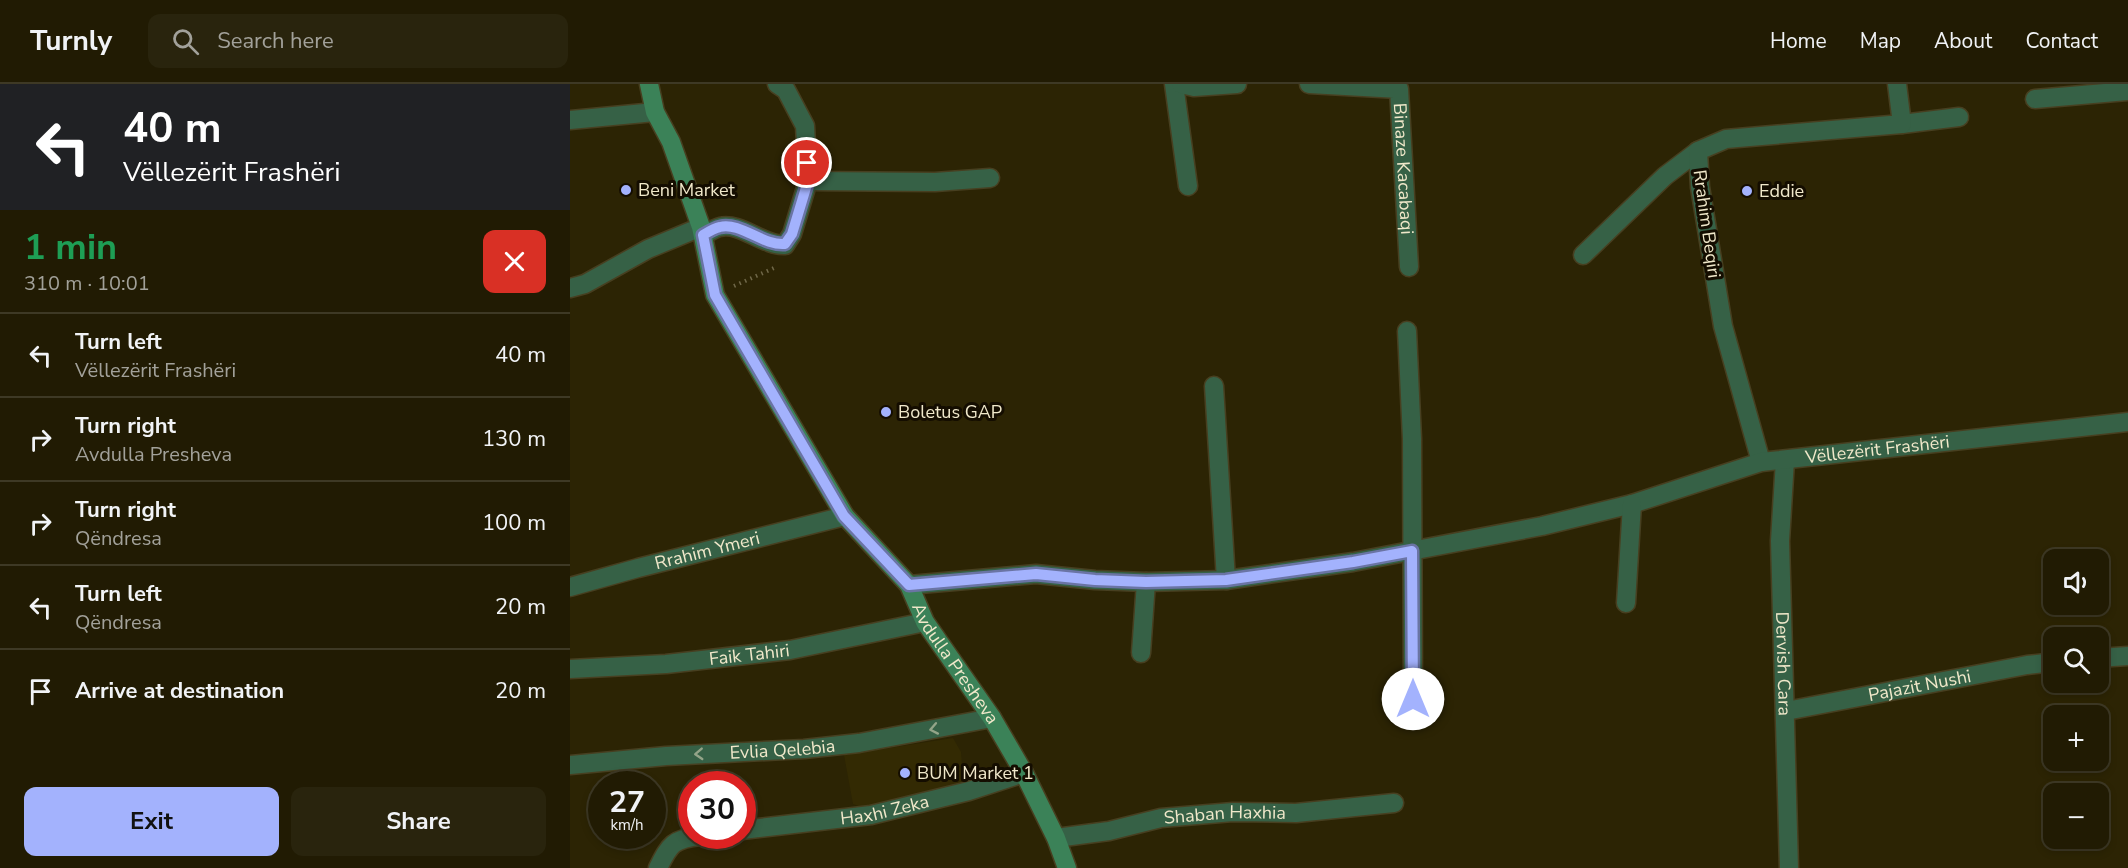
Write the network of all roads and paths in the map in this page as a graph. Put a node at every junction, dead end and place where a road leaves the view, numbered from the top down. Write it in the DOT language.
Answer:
graph roads {
  1 [pos="648,84"];
  2 [pos="777,84"];
  3 [pos="1174,84"];
  4 [pos="1182,84"];
  5 [pos="1237,84"];
  6 [pos="1309,84"];
  7 [pos="1897,84"];
  8 [pos="2128,91"];
  9 [pos="2035,99"];
  10 [pos="655,112"];
  11 [pos="1959,117"];
  12 [pos="570,120"];
  13 [pos="1902,124"];
  14 [pos="1698,151"];
  15 [pos="990,178"];
  16 [pos="808,181"];
  17 [pos="1188,186"];
  18 [pos="702,231"];
  19 [pos="785,244"];
  20 [pos="1583,255"];
  21 [pos="1409,267"];
  22 [pos="570,288"];
  23 [pos="715,295"];
  24 [pos="1407,330"];
  25 [pos="1214,386"];
  26 [pos="2128,422"];
  27 [pos="1785,460"];
  28 [pos="1761,462"];
  29 [pos="1632,504"];
  30 [pos="844,516"];
  31 [pos="1412,551"];
  32 [pos="1226,580"];
  33 [pos="1146,582"];
  34 [pos="909,585"];
  35 [pos="570,587"];
  36 [pos="1626,603"];
  37 [pos="925,621"];
  38 [pos="1141,653"];
  39 [pos="2128,656"];
  40 [pos="2109,657"];
  41 [pos="2043,663"];
  42 [pos="570,669"];
  43 [pos="1413,699"];
  44 [pos="1786,711"];
  45 [pos="992,718"];
  46 [pos="570,765"];
  47 [pos="1024,773"];
  48 [pos="1394,803"];
  49 [pos="756,828"];
  50 [pos="1056,838"];
  51 [pos="678,841"];
  52 [pos="658,868"];
  53 [pos="1067,868"];
  54 [pos="1789,868"];
  1 -- 10 [label="street, Avdulla Presheva"];
  2 -- 16 [label="street"];
  3 -- 17 [label="street"];
  4 -- 5 [label="street"];
  6 -- 21 [label="street, Binaze Kacabaqi"];
  7 -- 13 [label="street"];
  8 -- 9 [label="street"];
  10 -- 12 [label="street"];
  10 -- 18 [label="street, Avdulla Presheva"];
  11 -- 13 [label="street, Rrahim Beqiri"];
  13 -- 14 [label="street, Rrahim Beqiri"];
  14 -- 20 [label="street"];
  14 -- 28 [label="street, Rrahim Beqiri"];
  15 -- 16 [label="street"];
  16 -- 19 [label="street"];
  18 -- 19 [label="street"];
  18 -- 22 [label="street"];
  18 -- 23 [label="street, Avdulla Presheva"];
  19 -- 23 [label="path"];
  23 -- 30 [label="street, Avdulla Presheva"];
  24 -- 31 [label="street"];
  25 -- 32 [label="street"];
  26 -- 27 [label="street, Vëllezërit Frashëri"];
  27 -- 28 [label="street, Vëllezërit Frashëri"];
  27 -- 44 [label="street, Dervish Cara"];
  28 -- 29 [label="street, Vëllezërit Frashëri"];
  29 -- 31 [label="street, Vëllezërit Frashëri"];
  29 -- 36 [label="street"];
  30 -- 34 [label="street, Avdulla Presheva"];
  30 -- 35 [label="street, Rrahim Ymeri"];
  31 -- 32 [label="street, Vëllezërit Frashëri"];
  31 -- 43 [label="street"];
  32 -- 33 [label="street, Vëllezërit Frashëri"];
  33 -- 34 [label="street, Vëllezërit Frashëri"];
  33 -- 38 [label="street"];
  34 -- 37 [label="street, Avdulla Presheva"];
  37 -- 42 [label="street, Faik Tahiri"];
  37 -- 45 [label="street, Avdulla Presheva"];
  39 -- 40 [label="street"];
  41 -- 44 [label="street, Pajazit Nushi"];
  44 -- 54 [label="street, Dervish Cara"];
  45 -- 46 [label="street, Evlia Qelebia, one-way"];
  45 -- 47 [label="street, Avdulla Presheva"];
  47 -- 49 [label="street, Haxhi Zeka"];
  47 -- 50 [label="street, Avdulla Presheva"];
  48 -- 50 [label="street, Shaban Haxhia"];
  50 -- 53 [label="street, Avdulla Presheva"];
  51 -- 52 [label="street"];
}
